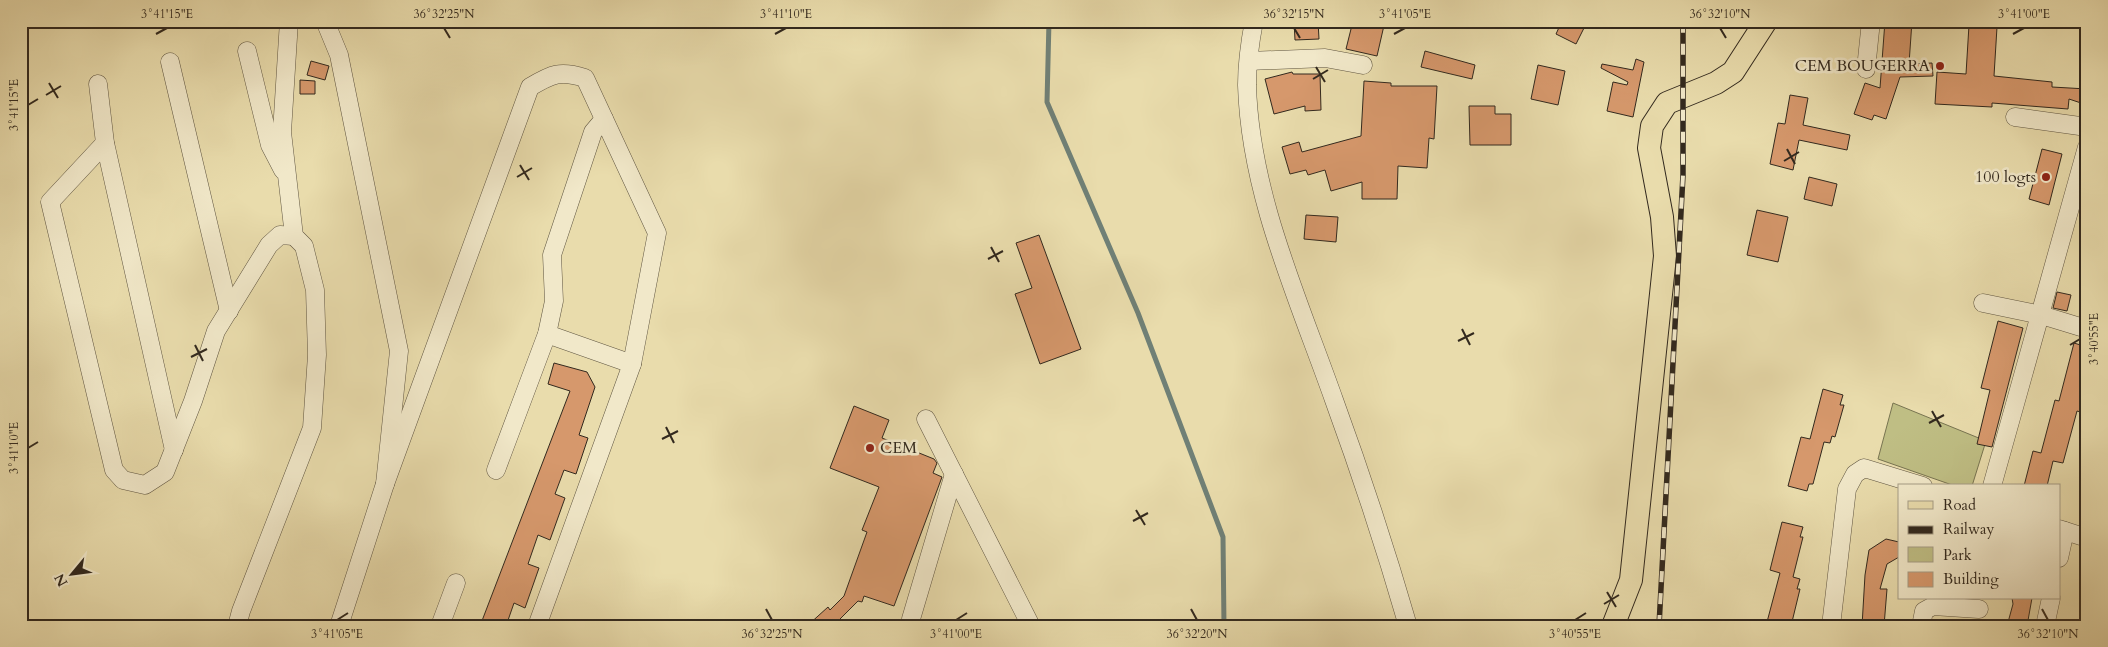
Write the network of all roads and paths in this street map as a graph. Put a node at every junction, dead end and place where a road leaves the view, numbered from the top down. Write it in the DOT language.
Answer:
graph roads {
  1 [pos="289,21"];
  2 [pos="325,21"];
  3 [pos="1254,21"];
  4 [pos="1766,21"];
  5 [pos="1871,21"];
  6 [pos="246,51"];
  7 [pos="1248,61"];
  8 [pos="170,62"];
  9 [pos="1363,66"];
  10 [pos="1866,69"];
  11 [pos="98,84"];
  12 [pos="2015,117"];
  13 [pos="604,119"];
  14 [pos="2087,127"];
  15 [pos="105,143"];
  16 [pos="2087,147"];
  17 [pos="287,177"];
  18 [pos="294,236"];
  19 [pos="1983,303"];
  20 [pos="229,311"];
  21 [pos="2041,315"];
  22 [pos="2087,329"];
  23 [pos="547,334"];
  24 [pos="632,364"];
  25 [pos="926,419"];
  26 [pos="174,450"];
  27 [pos="496,470"];
  28 [pos="954,474"];
  29 [pos="385,484"];
  30 [pos="1916,484"];
  31 [pos="1993,484"];
  32 [pos="2062,530"];
  33 [pos="2087,538"];
  34 [pos="2060,549"];
  35 [pos="456,583"];
  36 [pos="2051,600"];
  37 [pos="1979,609"];
  38 [pos="237,626"];
  39 [pos="339,626"];
  40 [pos="440,626"];
  41 [pos="537,626"];
  42 [pos="912,626"];
  43 [pos="1031,626"];
  44 [pos="1408,626"];
  45 [pos="1613,626"];
  46 [pos="1831,626"];
  47 [pos="1921,626"];
  48 [pos="2045,626"];
  1 -- 17 [label="street"];
  2 -- 29 [label="street"];
  3 -- 7 [label="street"];
  4 -- 45 [label="main road"];
  5 -- 10 [label="street"];
  6 -- 17 [label="street"];
  7 -- 9 [label="street"];
  7 -- 44 [label="street"];
  8 -- 20 [label="street"];
  11 -- 15 [label="street"];
  12 -- 14 [label="street"];
  13 -- 23 [label="street"];
  13 -- 24 [label="street"];
  13 -- 29 [label="street"];
  15 -- 26 [label="street"];
  15 -- 26 [label="street"];
  16 -- 21 [label="street"];
  17 -- 18 [label="street"];
  18 -- 20 [label="street"];
  18 -- 38 [label="street"];
  19 -- 21 [label="street"];
  20 -- 26 [label="street"];
  21 -- 22 [label="street"];
  21 -- 31 [label="street"];
  23 -- 24 [label="street"];
  23 -- 27 [label="street"];
  24 -- 41 [label="street"];
  25 -- 28 [label="street"];
  28 -- 42 [label="street"];
  28 -- 43 [label="street"];
  29 -- 39 [label="street"];
  30 -- 46 [label="street"];
  32 -- 33 [label="street"];
  32 -- 34 [label="street"];
  35 -- 40 [label="street"];
  36 -- 48 [label="street"];
  37 -- 47 [label="street"];
}
